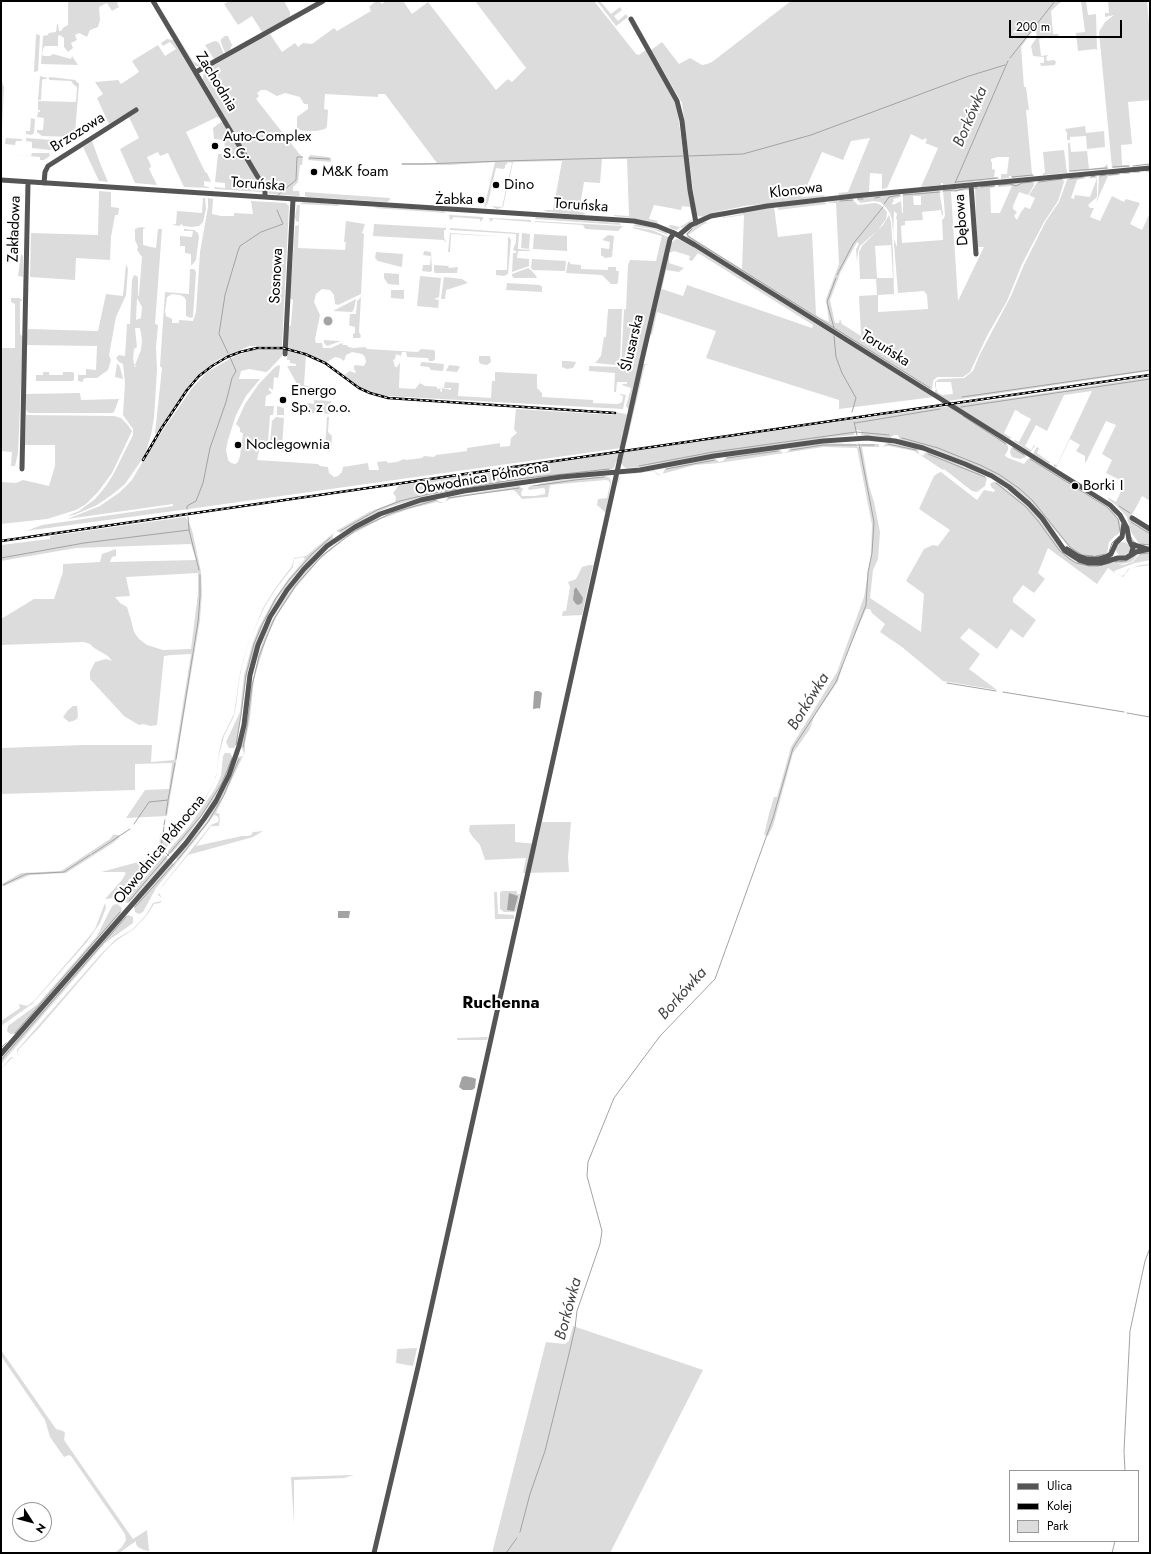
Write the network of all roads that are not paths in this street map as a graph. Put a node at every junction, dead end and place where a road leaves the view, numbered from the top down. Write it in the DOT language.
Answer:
graph roads {
  1 [pos="153,1"];
  2 [pos="323,1"];
  3 [pos="632,19"];
  4 [pos="196,72"];
  5 [pos="136,110"];
  6 [pos="1150,168"];
  7 [pos="1,180"];
  8 [pos="28,182"];
  9 [pos="44,183"];
  10 [pos="971,185"];
  11 [pos="265,197"];
  12 [pos="293,199"];
  13 [pos="696,223"];
  14 [pos="676,234"];
  15 [pos="976,254"];
  16 [pos="285,354"];
  17 [pos="22,469"];
  18 [pos="617,472"];
  19 [pos="1132,518"];
  20 [pos="1124,523"];
  21 [pos="1150,529"];
  22 [pos="1120,540"];
  23 [pos="1131,543"];
  24 [pos="1062,546"];
  25 [pos="1114,549"];
  26 [pos="1149,549"];
  27 [pos="1131,554"];
  28 [pos="1121,558"];
  29 [pos="1,1054"];
  30 [pos="374,1553"];
  1 -- 4 [label="street, Zachodnia"];
  2 -- 4 [label="street"];
  3 -- 13 [label="street"];
  4 -- 11 [label="street, Zachodnia"];
  5 -- 9 [label="street, Brzozowa"];
  6 -- 10 [label="street, Klonowa"];
  7 -- 8 [label="street, Toruńska"];
  8 -- 9 [label="street, Toruńska"];
  8 -- 17 [label="street, Zakładowa"];
  9 -- 11 [label="street, Toruńska"];
  10 -- 13 [label="street, Klonowa"];
  10 -- 15 [label="street, Dębowa"];
  11 -- 12 [label="street, Toruńska"];
  12 -- 14 [label="street, Toruńska"];
  12 -- 16 [label="street, Sosnowa"];
  13 -- 14 [label="street, Klonowa"];
  14 -- 18 [label="street, Ślusarska"];
  14 -- 20 [label="street, Toruńska"];
  18 -- 24 [label="street, Obwodnica Północna"];
  18 -- 29 [label="street, Obwodnica Północna"];
  18 -- 30 [label="street, Ślusarska"];
  19 -- 21 [label="street"];
  20 -- 22 [label="street"];
  20 -- 23 [label="street, Toruńska"];
  22 -- 23 [label="street"];
  22 -- 25 [label="street"];
  23 -- 26 [label="street"];
  23 -- 27 [label="street"];
  24 -- 25 [label="street, Obwodnica Północna"];
  24 -- 28 [label="street, Obwodnica Północna"];
  25 -- 28 [label="street"];
  26 -- 27 [label="street"];
  27 -- 28 [label="street"];
}
